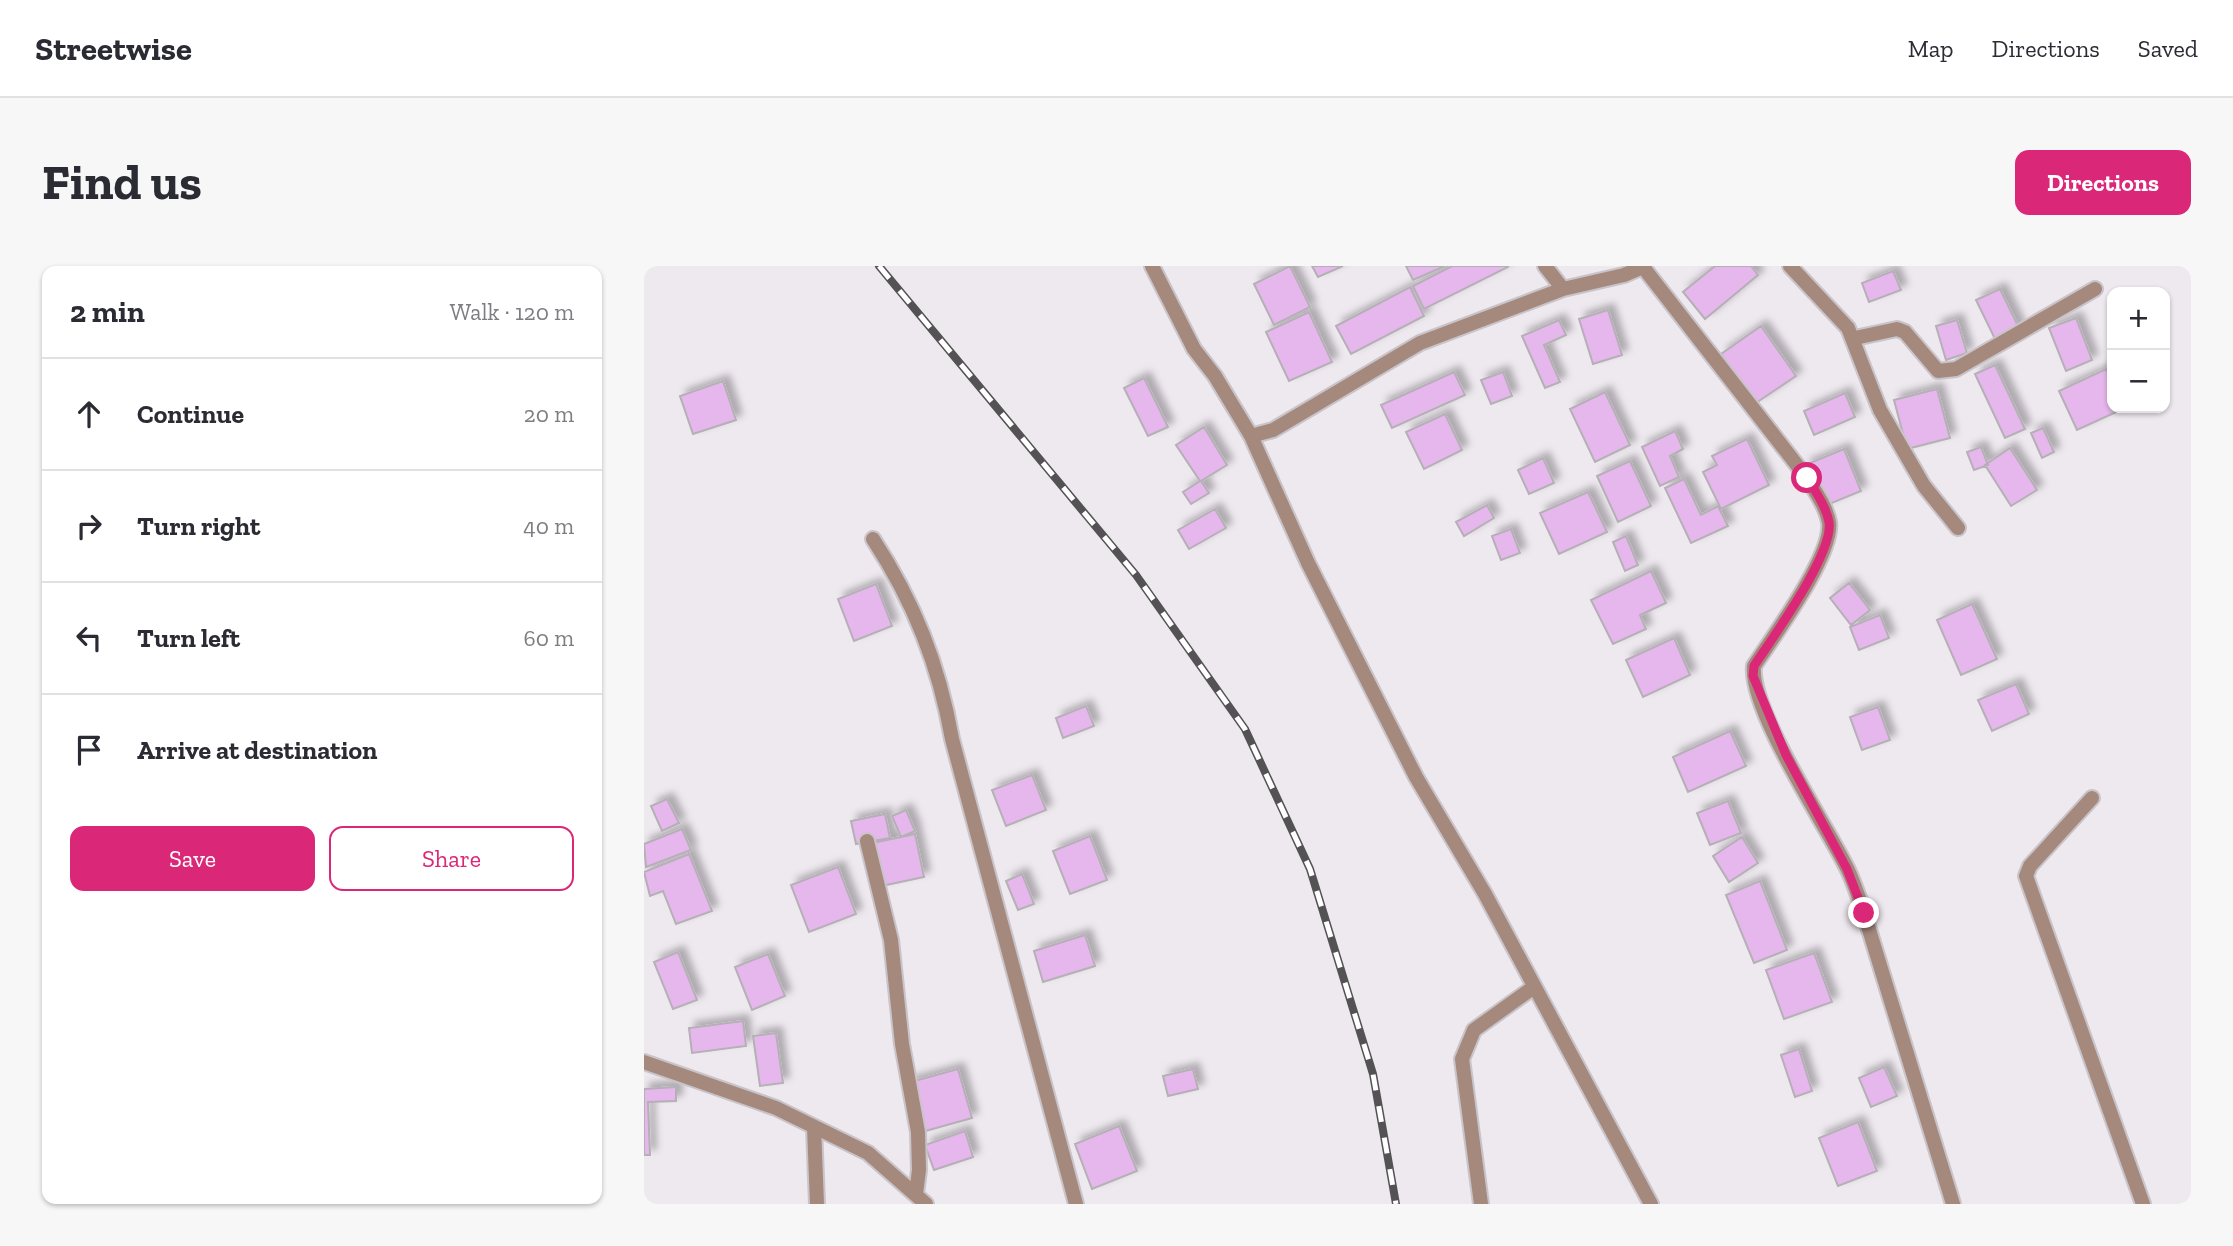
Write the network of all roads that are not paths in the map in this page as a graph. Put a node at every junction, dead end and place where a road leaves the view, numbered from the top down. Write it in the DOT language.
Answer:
graph roads {
  1 [pos="1152,266"];
  2 [pos="1545,266"];
  3 [pos="1644,266"];
  4 [pos="1790,266"];
  5 [pos="1563,289"];
  6 [pos="2095,289"];
  7 [pos="1855,338"];
  8 [pos="1251,436"];
  9 [pos="1958,528"];
  10 [pos="873,539"];
  11 [pos="2092,798"];
  12 [pos="867,841"];
  13 [pos="1534,987"];
  14 [pos="644,1062"];
  15 [pos="814,1127"];
  16 [pos="921,1199"];
  17 [pos="817,1204"];
  18 [pos="1076,1204"];
  19 [pos="1481,1204"];
  20 [pos="1651,1204"];
  21 [pos="1953,1204"];
  22 [pos="2143,1204"];
  1 -- 8 [label="street"];
  2 -- 5 [label="street"];
  3 -- 5 [label="street"];
  3 -- 21 [label="street"];
  4 -- 7 [label="street"];
  5 -- 8 [label="street"];
  6 -- 7 [label="street"];
  7 -- 9 [label="street"];
  8 -- 13 [label="street"];
  10 -- 18 [label="street"];
  11 -- 22 [label="street"];
  12 -- 16 [label="street"];
  13 -- 19 [label="street"];
  13 -- 20 [label="street"];
  14 -- 15 [label="street"];
  15 -- 16 [label="street"];
  15 -- 17 [label="street"];
}
